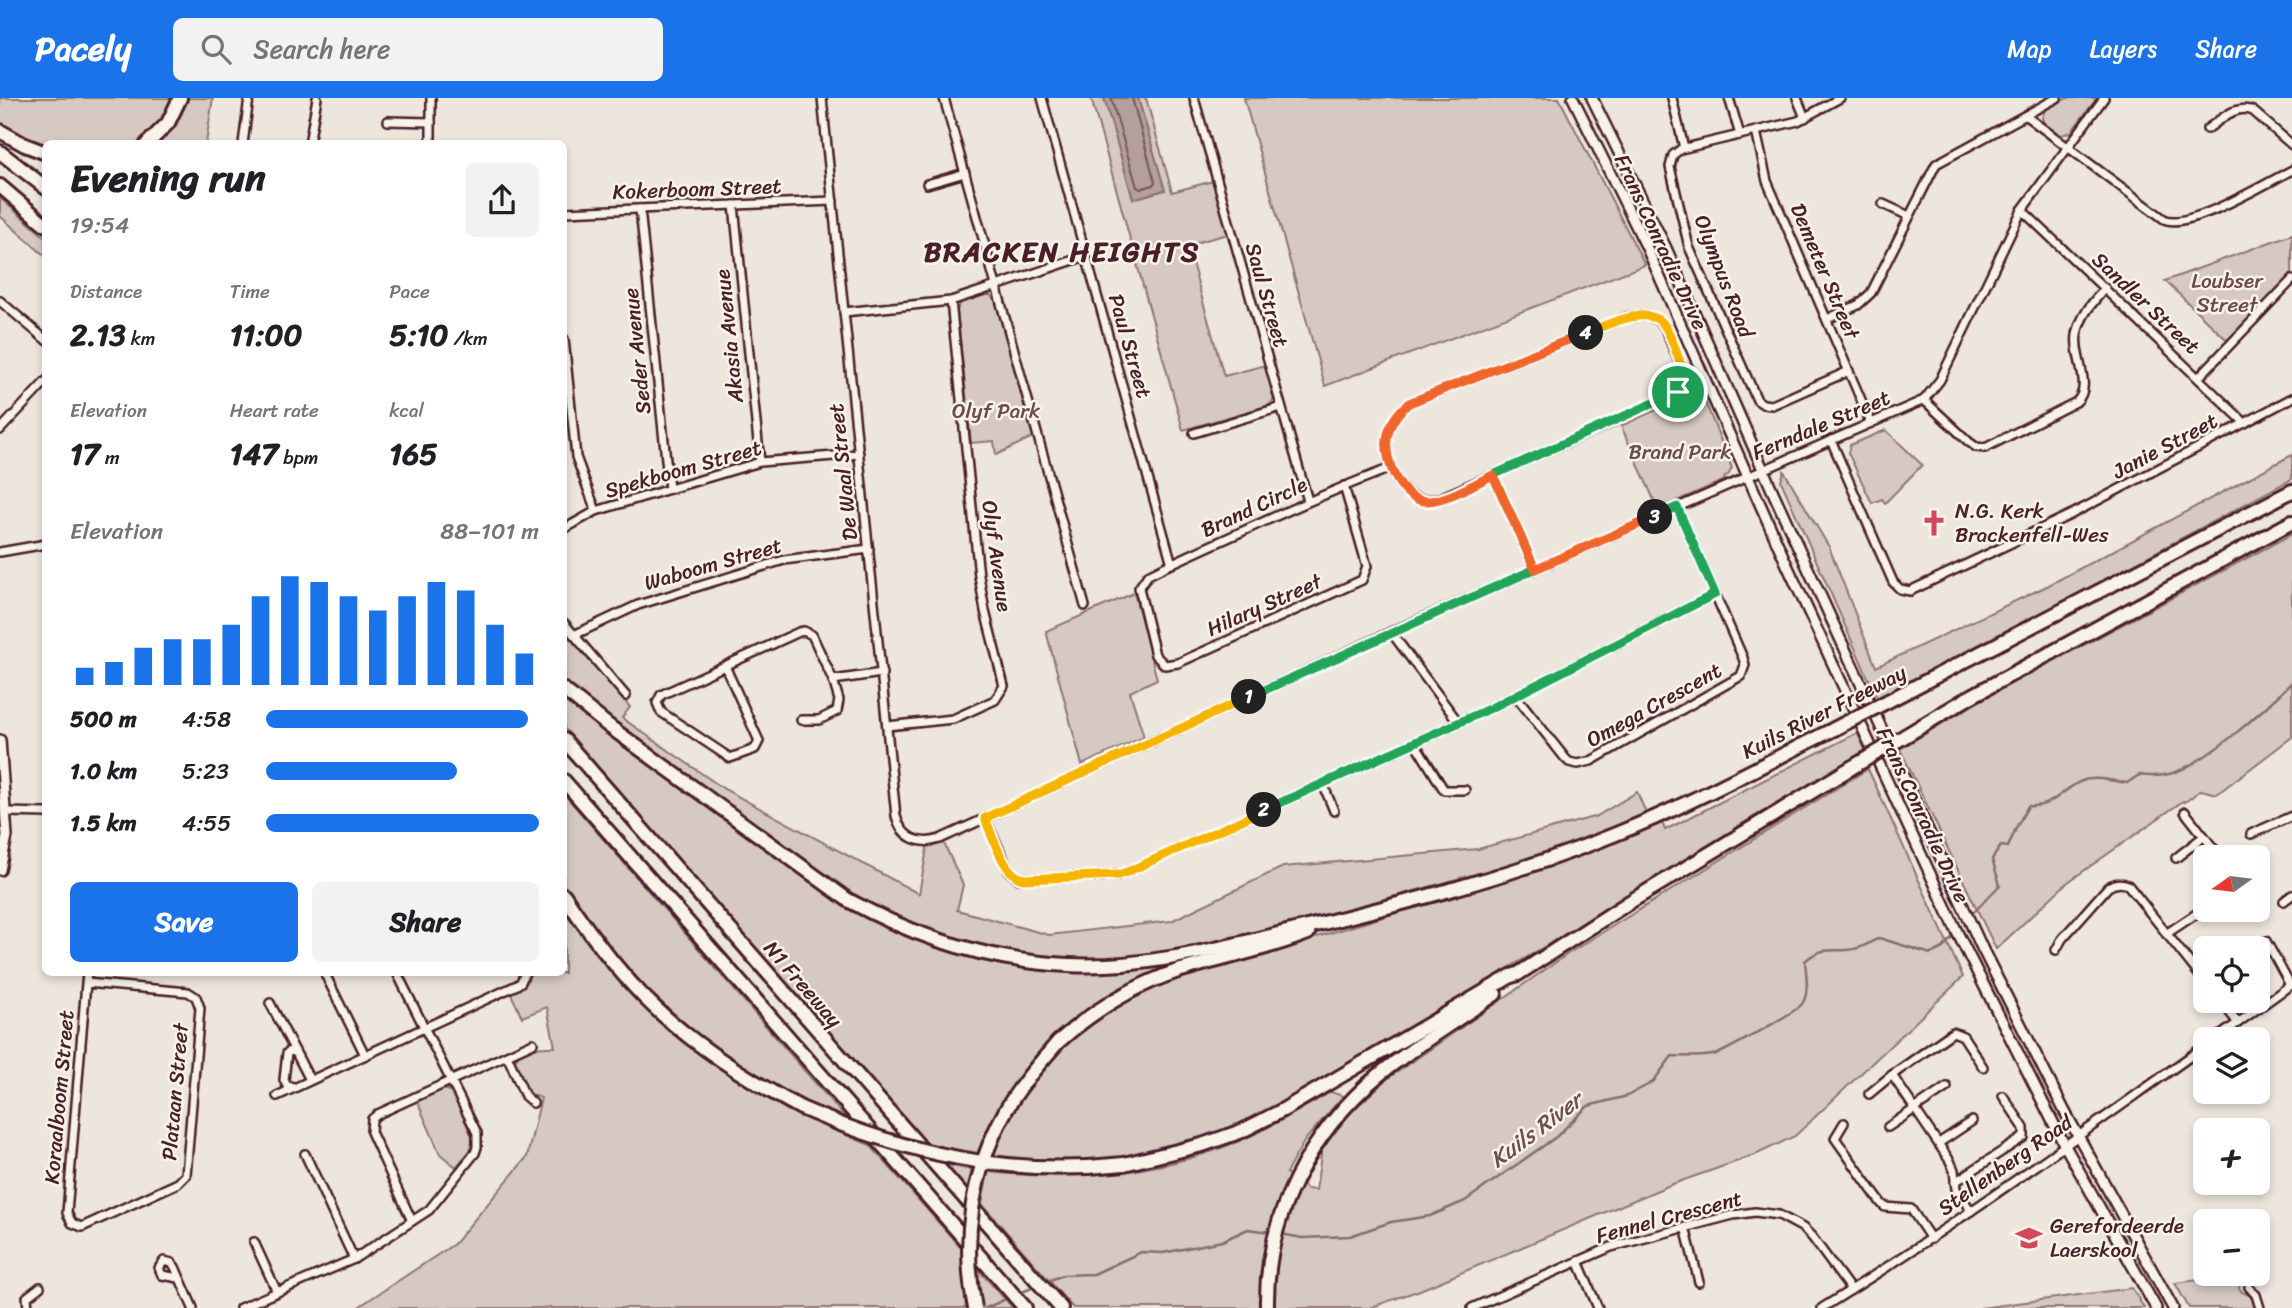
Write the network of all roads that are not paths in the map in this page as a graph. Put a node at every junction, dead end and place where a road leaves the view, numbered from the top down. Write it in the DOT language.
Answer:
graph roads {
  1 [pos="180,98"];
  2 [pos="249,98"];
  3 [pos="317,98"];
  4 [pos="431,98"];
  5 [pos="822,98"];
  6 [pos="944,98"];
  7 [pos="1042,98"];
  8 [pos="1194,98"];
  9 [pos="1573,98"];
  10 [pos="1592,98"];
  11 [pos="1672,98"];
  12 [pos="1729,98"];
  13 [pos="1797,98"];
  14 [pos="1840,98"];
  15 [pos="2057,98"];
  16 [pos="2104,98"];
  17 [pos="2026,116"];
  18 [pos="1805,118"];
  19 [pos="388,121"];
  20 [pos="431,122"];
  21 [pos="2207,130"];
  22 [pos="0,131"];
  23 [pos="1756,131"];
  24 [pos="1740,135"];
  25 [pos="151,140"];
  26 [pos="244,140"];
  27 [pos="310,140"];
  28 [pos="430,140"];
  29 [pos="2292,145"];
  30 [pos="2067,146"];
  31 [pos="1684,148"];
  32 [pos="42,151"];
  33 [pos="0,152"];
  34 [pos="2292,170"];
  35 [pos="965,173"];
  36 [pos="927,184"];
  37 [pos="42,185"];
  38 [pos="0,186"];
  39 [pos="833,201"];
  40 [pos="1883,204"];
  41 [pos="734,205"];
  42 [pos="640,209"];
  43 [pos="2022,210"];
  44 [pos="567,212"];
  45 [pos="1909,216"];
  46 [pos="42,222"];
  47 [pos="1086,256"];
  48 [pos="2292,280"];
  49 [pos="996,284"];
  50 [pos="2105,288"];
  51 [pos="951,300"];
  52 [pos="0,301"];
  53 [pos="844,312"];
  54 [pos="1826,319"];
  55 [pos="42,337"];
  56 [pos="567,368"];
  57 [pos="1849,371"];
  58 [pos="2199,377"];
  59 [pos="42,385"];
  60 [pos="2292,398"];
  61 [pos="1924,400"];
  62 [pos="1281,407"];
  63 [pos="1871,422"];
  64 [pos="2245,424"];
  65 [pos="0,429"];
  66 [pos="1194,433"];
  67 [pos="1831,440"];
  68 [pos="859,454"];
  69 [pos="760,463"];
  70 [pos="1391,468"];
  71 [pos="1763,469"];
  72 [pos="1493,475"];
  73 [pos="1747,476"];
  74 [pos="1344,486"];
  75 [pos="669,489"];
  76 [pos="2292,491"];
  77 [pos="1308,501"];
  78 [pos="1677,507"];
  79 [pos="596,511"];
  80 [pos="2292,522"];
  81 [pos="567,527"];
  82 [pos="42,545"];
  83 [pos="869,549"];
  84 [pos="0,552"];
  85 [pos="1172,564"];
  86 [pos="1535,569"];
  87 [pos="1139,588"];
  88 [pos="1715,594"];
  89 [pos="1085,606"];
  90 [pos="567,627"];
  91 [pos="1391,632"];
  92 [pos="574,635"];
  93 [pos="725,666"];
  94 [pos="881,673"];
  95 [pos="833,680"];
  96 [pos="567,692"];
  97 [pos="626,696"];
  98 [pos="1516,696"];
  99 [pos="801,720"];
  100 [pos="1459,723"];
  101 [pos="887,726"];
  102 [pos="0,740"];
  103 [pos="567,743"];
  104 [pos="1415,743"];
  105 [pos="567,784"];
  106 [pos="1323,784"];
  107 [pos="1465,790"];
  108 [pos="1334,811"];
  109 [pos="2185,811"];
  110 [pos="7,812"];
  111 [pos="42,813"];
  112 [pos="2292,816"];
  113 [pos="985,818"];
  114 [pos="2251,834"];
  115 [pos="2204,836"];
  116 [pos="911,838"];
  117 [pos="2211,845"];
  118 [pos="2176,858"];
  119 [pos="0,870"];
  120 [pos="2292,895"];
  121 [pos="567,899"];
  122 [pos="2284,901"];
  123 [pos="2193,916"];
  124 [pos="1352,917"];
  125 [pos="2166,933"];
  126 [pos="2270,947"];
  127 [pos="2056,950"];
  128 [pos="2193,967"];
  129 [pos="1518,974"];
  130 [pos="87,976"];
  131 [pos="326,976"];
  132 [pos="399,976"];
  133 [pos="524,976"];
  134 [pos="86,984"];
  135 [pos="2291,985"];
  136 [pos="270,1003"];
  137 [pos="2230,1013"];
  138 [pos="2238,1023"];
  139 [pos="425,1027"];
  140 [pos="2232,1027"];
  141 [pos="533,1043"];
  142 [pos="295,1052"];
  143 [pos="2193,1054"];
  144 [pos="365,1055"];
  145 [pos="507,1055"];
  146 [pos="1983,1067"];
  147 [pos="1892,1075"];
  148 [pos="310,1080"];
  149 [pos="452,1080"];
  150 [pos="295,1087"];
  151 [pos="1947,1087"];
  152 [pos="1869,1094"];
  153 [pos="277,1096"];
  154 [pos="2003,1097"];
  155 [pos="533,1103"];
  156 [pos="1916,1109"];
  157 [pos="1972,1121"];
  158 [pos="1844,1123"];
  159 [pos="1888,1127"];
  160 [pos="2078,1135"];
  161 [pos="1939,1143"];
  162 [pos="2064,1144"];
  163 [pos="305,1153"];
  164 [pos="1955,1182"];
  165 [pos="1971,1211"];
  166 [pos="412,1221"];
  167 [pos="72,1223"];
  168 [pos="1685,1227"];
  169 [pos="1931,1239"];
  170 [pos="254,1242"];
  171 [pos="354,1259"];
  172 [pos="1578,1261"];
  173 [pos="179,1278"];
  174 [pos="1699,1282"];
  175 [pos="2249,1286"];
  176 [pos="40,1287"];
  177 [pos="1851,1290"];
  178 [pos="277,1292"];
  179 [pos="1058,1304"];
  180 [pos="1477,1307"];
  181 [pos="27,1308"];
  182 [pos="193,1308"];
  183 [pos="240,1308"];
  184 [pos="975,1308"];
  185 [pos="1025,1308"];
  186 [pos="1267,1308"];
  187 [pos="1598,1308"];
  188 [pos="1822,1308"];
  189 [pos="2156,1308"];
  190 [pos="2173,1308"];
  191 [pos="2260,1308"];
  1 -- 25 [label="highway"];
  2 -- 26 [label="street"];
  3 -- 27 [label="street"];
  4 -- 20 [label="street"];
  5 -- 39 [label="street, De Waal Street"];
  6 -- 35 [label="street"];
  7 -- 47 [label="street, Paul Street"];
  8 -- 62 [label="street, Saul Street"];
  9 -- 73 [label="street, Frans Conradie Drive"];
  10 -- 71 [label="street, Frans Conradie Drive"];
  11 -- 31 [label="street"];
  12 -- 24 [label="street"];
  13 -- 18 [label="street"];
  14 -- 18 [label="street"];
  15 -- 17 [label="street"];
  16 -- 30 [label="street"];
  17 -- 30 [label="street"];
  17 -- 45 [label="street"];
  18 -- 23 [label="street"];
  19 -- 20 [label="street"];
  20 -- 28 [label="street"];
  21 -- 29 [label="street"];
  22 -- 32 [label="highway"];
  23 -- 24 [label="street"];
  23 -- 54 [label="street, Demeter Street"];
  24 -- 31 [label="street"];
  30 -- 34 [label="street"];
  30 -- 43 [label="street"];
  31 -- 57 [label="street, Olympus Road"];
  33 -- 37 [label="highway"];
  35 -- 36 [label="street"];
  35 -- 49 [label="street"];
  38 -- 46 [label="highway"];
  39 -- 41 [label="street, Kokerboom Street"];
  39 -- 53 [label="street, De Waal Street"];
  40 -- 45 [label="street"];
  41 -- 42 [label="street, Kokerboom Street"];
  41 -- 69 [label="street, Akasia Avenue"];
  42 -- 44 [label="street, Kokerboom Street"];
  42 -- 75 [label="street, Seder Avenue"];
  43 -- 50 [label="street, Sandler Street"];
  43 -- 61 [label="street"];
  45 -- 54 [label="street"];
  47 -- 49 [label="street"];
  47 -- 85 [label="street, Paul Street"];
  48 -- 58 [label="street"];
  49 -- 51 [label="street"];
  49 -- 89 [label="street"];
  50 -- 58 [label="street, Sandler Street"];
  50 -- 61 [label="street"];
  51 -- 53 [label="street"];
  51 -- 101 [label="street, Olyf Avenue"];
  52 -- 55 [label="street"];
  53 -- 68 [label="street, De Waal Street"];
  54 -- 57 [label="street, Demeter Street"];
  56 -- 79 [label="street"];
  57 -- 63 [label="street, Demeter Street"];
  58 -- 64 [label="street, Sandler Street"];
  59 -- 65 [label="street"];
  60 -- 64 [label="street, Janie Street"];
  61 -- 63 [label="street, Ferndale Street"];
  62 -- 66 [label="street"];
  62 -- 77 [label="street, Saul Street"];
  63 -- 67 [label="street, Ferndale Street"];
  64 -- 67 [label="street, Janie Street"];
  67 -- 71 [label="street, Ferndale Street"];
  68 -- 69 [label="street, Spekboom Street"];
  68 -- 83 [label="street, De Waal Street"];
  69 -- 75 [label="street, Spekboom Street"];
  70 -- 72 [label="street"];
  70 -- 72 [label="street"];
  70 -- 74 [label="street, Brand Circle"];
  71 -- 73 [label="street, Ferndale Street"];
  71 -- 160 [label="street, Frans Conradie Drive"];
  72 -- 86 [label="street"];
  73 -- 78 [label="street, Ferndale Street"];
  73 -- 162 [label="street, Frans Conradie Drive"];
  74 -- 77 [label="street, Brand Circle"];
  74 -- 87 [label="street, Hilary Street"];
  75 -- 79 [label="street, Spekboom Street"];
  76 -- 124 [label="highway, Kuils River Freeway, bridge"];
  77 -- 85 [label="street, Brand Circle"];
  78 -- 86 [label="street, Ferndale Street"];
  78 -- 88 [label="street, Omega Crescent"];
  79 -- 81 [label="street, Spekboom Street"];
  80 -- 129 [label="highway, bridge"];
  82 -- 84 [label="street"];
  83 -- 92 [label="street, Waboom Street"];
  83 -- 94 [label="street, De Waal Street"];
  85 -- 87 [label="street, Brand Circle"];
  86 -- 91 [label="street, Ferndale Street"];
  88 -- 98 [label="street"];
  88 -- 98 [label="street, Omega Crescent"];
  90 -- 92 [label="street"];
  91 -- 100 [label="street"];
  91 -- 113 [label="street, Ferndale Street"];
  92 -- 97 [label="street"];
  93 -- 93 [label="street"];
  93 -- 95 [label="street"];
  94 -- 95 [label="street"];
  94 -- 101 [label="street, De Waal Street"];
  95 -- 99 [label="street"];
  96 -- 124 [label="highway"];
  98 -- 100 [label="street"];
  100 -- 104 [label="street"];
  101 -- 116 [label="street, De Waal Street"];
  102 -- 110 [label="street"];
  103 -- 179 [label="highway, N1 Freeway"];
  104 -- 106 [label="street"];
  104 -- 107 [label="street"];
  105 -- 185 [label="highway"];
  106 -- 108 [label="street"];
  106 -- 113 [label="street"];
  109 -- 115 [label="street"];
  110 -- 111 [label="street"];
  110 -- 119 [label="street"];
  112 -- 114 [label="street"];
  113 -- 116 [label="street, Ferndale Street"];
  115 -- 117 [label="street"];
  115 -- 118 [label="street"];
  120 -- 122 [label="street"];
  121 -- 129 [label="highway, bridge"];
  123 -- 125 [label="street"];
  124 -- 184 [label="highway, bridge"];
  125 -- 127 [label="street"];
  125 -- 128 [label="street"];
  126 -- 135 [label="street"];
  129 -- 186 [label="highway"];
  130 -- 134 [label="street, Koraalboom Street"];
  131 -- 144 [label="street"];
  132 -- 139 [label="street"];
  133 -- 139 [label="street"];
  134 -- 167 [label="street, Koraalboom Street"];
  134 -- 167 [label="street, Plataan Street"];
  135 -- 138 [label="street"];
  136 -- 142 [label="street"];
  137 -- 138 [label="street"];
  138 -- 140 [label="street"];
  139 -- 144 [label="street"];
  139 -- 149 [label="street"];
  141 -- 145 [label="street"];
  142 -- 148 [label="street"];
  142 -- 150 [label="street"];
  143 -- 160 [label="street, Stellenberg Road"];
  144 -- 148 [label="street"];
  145 -- 149 [label="street"];
  145 -- 155 [label="street"];
  146 -- 147 [label="street"];
  147 -- 152 [label="street"];
  147 -- 156 [label="street"];
  148 -- 150 [label="street"];
  149 -- 166 [label="street"];
  149 -- 166 [label="street"];
  150 -- 153 [label="street"];
  151 -- 156 [label="street"];
  154 -- 164 [label="street"];
  156 -- 159 [label="street"];
  156 -- 161 [label="street"];
  157 -- 161 [label="street"];
  158 -- 169 [label="street"];
  160 -- 162 [label="street, Stellenberg Road"];
  160 -- 190 [label="street, Frans Conradie Drive"];
  161 -- 164 [label="street"];
  162 -- 165 [label="street, Stellenberg Road"];
  162 -- 189 [label="street, Frans Conradie Drive"];
  163 -- 171 [label="street"];
  164 -- 165 [label="street"];
  165 -- 169 [label="street, Stellenberg Road"];
  166 -- 171 [label="street"];
  168 -- 172 [label="street, Fennel Crescent"];
  168 -- 174 [label="street"];
  168 -- 177 [label="street, Fennel Crescent"];
  169 -- 177 [label="street, Stellenberg Road"];
  170 -- 178 [label="street"];
  171 -- 178 [label="street"];
  172 -- 180 [label="street, Fennel Crescent"];
  172 -- 187 [label="street"];
  173 -- 182 [label="street"];
  175 -- 191 [label="street"];
  176 -- 181 [label="street"];
  177 -- 188 [label="street, Stellenberg Road"];
  178 -- 183 [label="street"];
}
